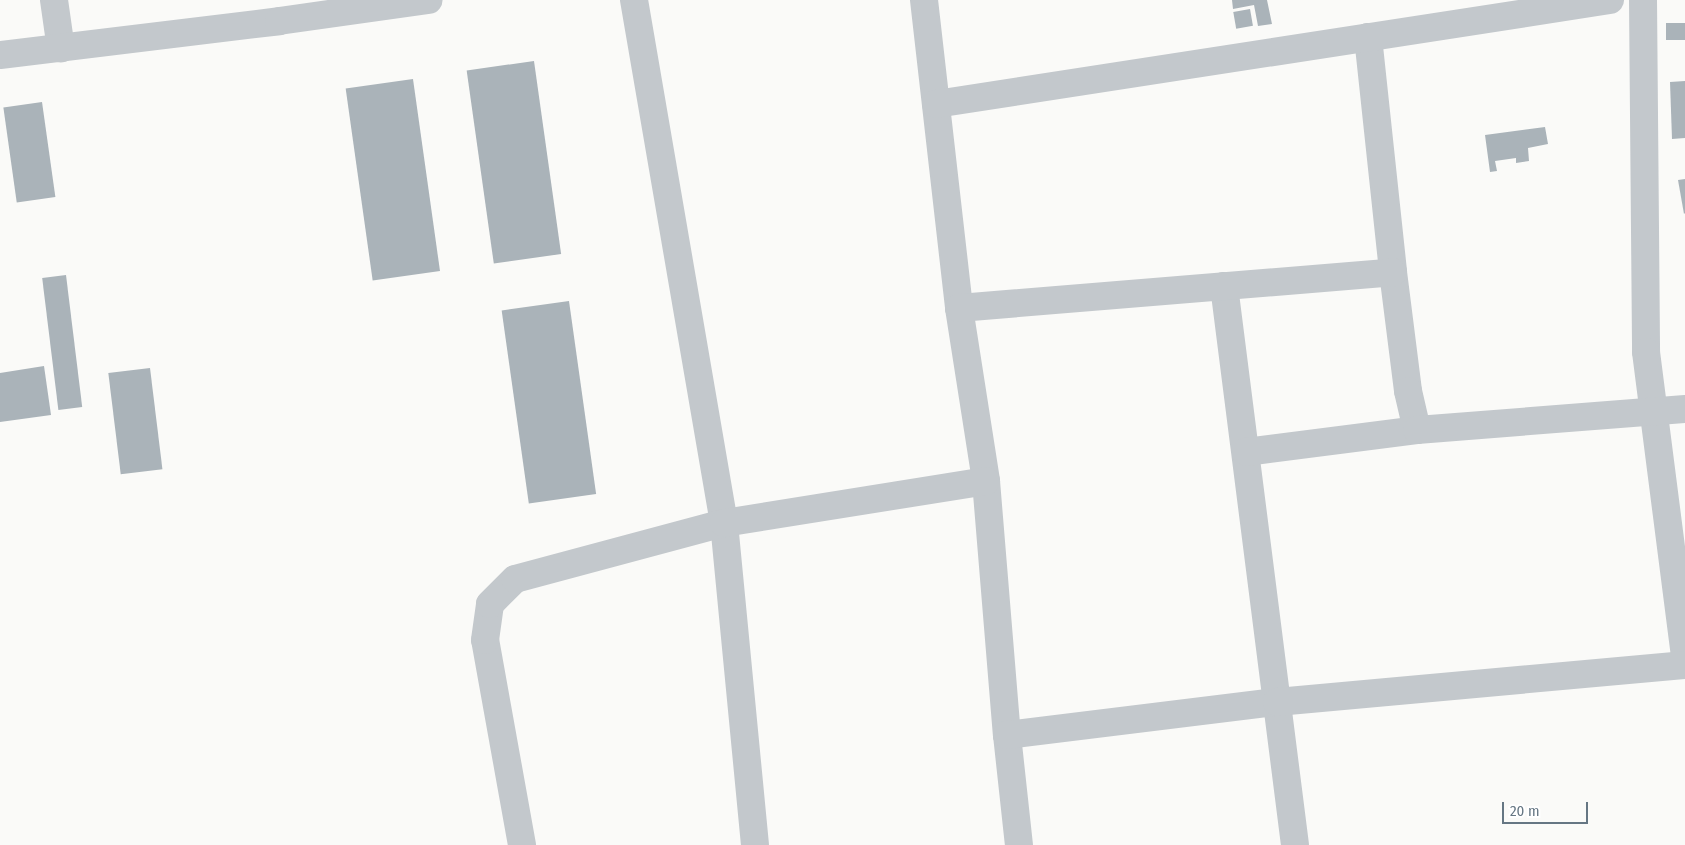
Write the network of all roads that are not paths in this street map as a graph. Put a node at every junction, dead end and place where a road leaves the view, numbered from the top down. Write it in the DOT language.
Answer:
graph roads {
  1 [pos="54,0"];
  2 [pos="429,0"];
  3 [pos="634,0"];
  4 [pos="924,0"];
  5 [pos="1610,0"];
  6 [pos="1643,0"];
  7 [pos="277,11"];
  8 [pos="1368,37"];
  9 [pos="61,49"];
  10 [pos="0,55"];
  11 [pos="936,104"];
  12 [pos="1393,272"];
  13 [pos="1224,286"];
  14 [pos="959,308"];
  15 [pos="1685,409"];
  16 [pos="1653,412"];
  17 [pos="1417,430"];
  18 [pos="1246,452"];
  19 [pos="986,481"];
  20 [pos="724,523"];
  21 [pos="1685,655"];
  22 [pos="1685,665"];
  23 [pos="1277,702"];
  24 [pos="1007,735"];
  25 [pos="522,845"];
  26 [pos="755,845"];
  27 [pos="1019,845"];
  28 [pos="1295,845"];
  1 -- 9 [label="street"];
  2 -- 7 [label="street"];
  3 -- 20 [label="street"];
  4 -- 11 [label="street"];
  5 -- 8 [label="street"];
  6 -- 16 [label="street"];
  7 -- 9 [label="street"];
  8 -- 11 [label="street"];
  8 -- 12 [label="street"];
  9 -- 10 [label="street"];
  11 -- 14 [label="street"];
  12 -- 13 [label="street"];
  12 -- 17 [label="street"];
  13 -- 14 [label="street"];
  13 -- 18 [label="street"];
  14 -- 19 [label="street"];
  15 -- 16 [label="street"];
  16 -- 17 [label="street"];
  16 -- 21 [label="street"];
  17 -- 18 [label="street"];
  18 -- 23 [label="street"];
  19 -- 20 [label="street"];
  19 -- 24 [label="street"];
  20 -- 25 [label="street"];
  20 -- 26 [label="street"];
  22 -- 23 [label="street"];
  23 -- 24 [label="street"];
  23 -- 28 [label="street"];
  24 -- 27 [label="street"];
}
